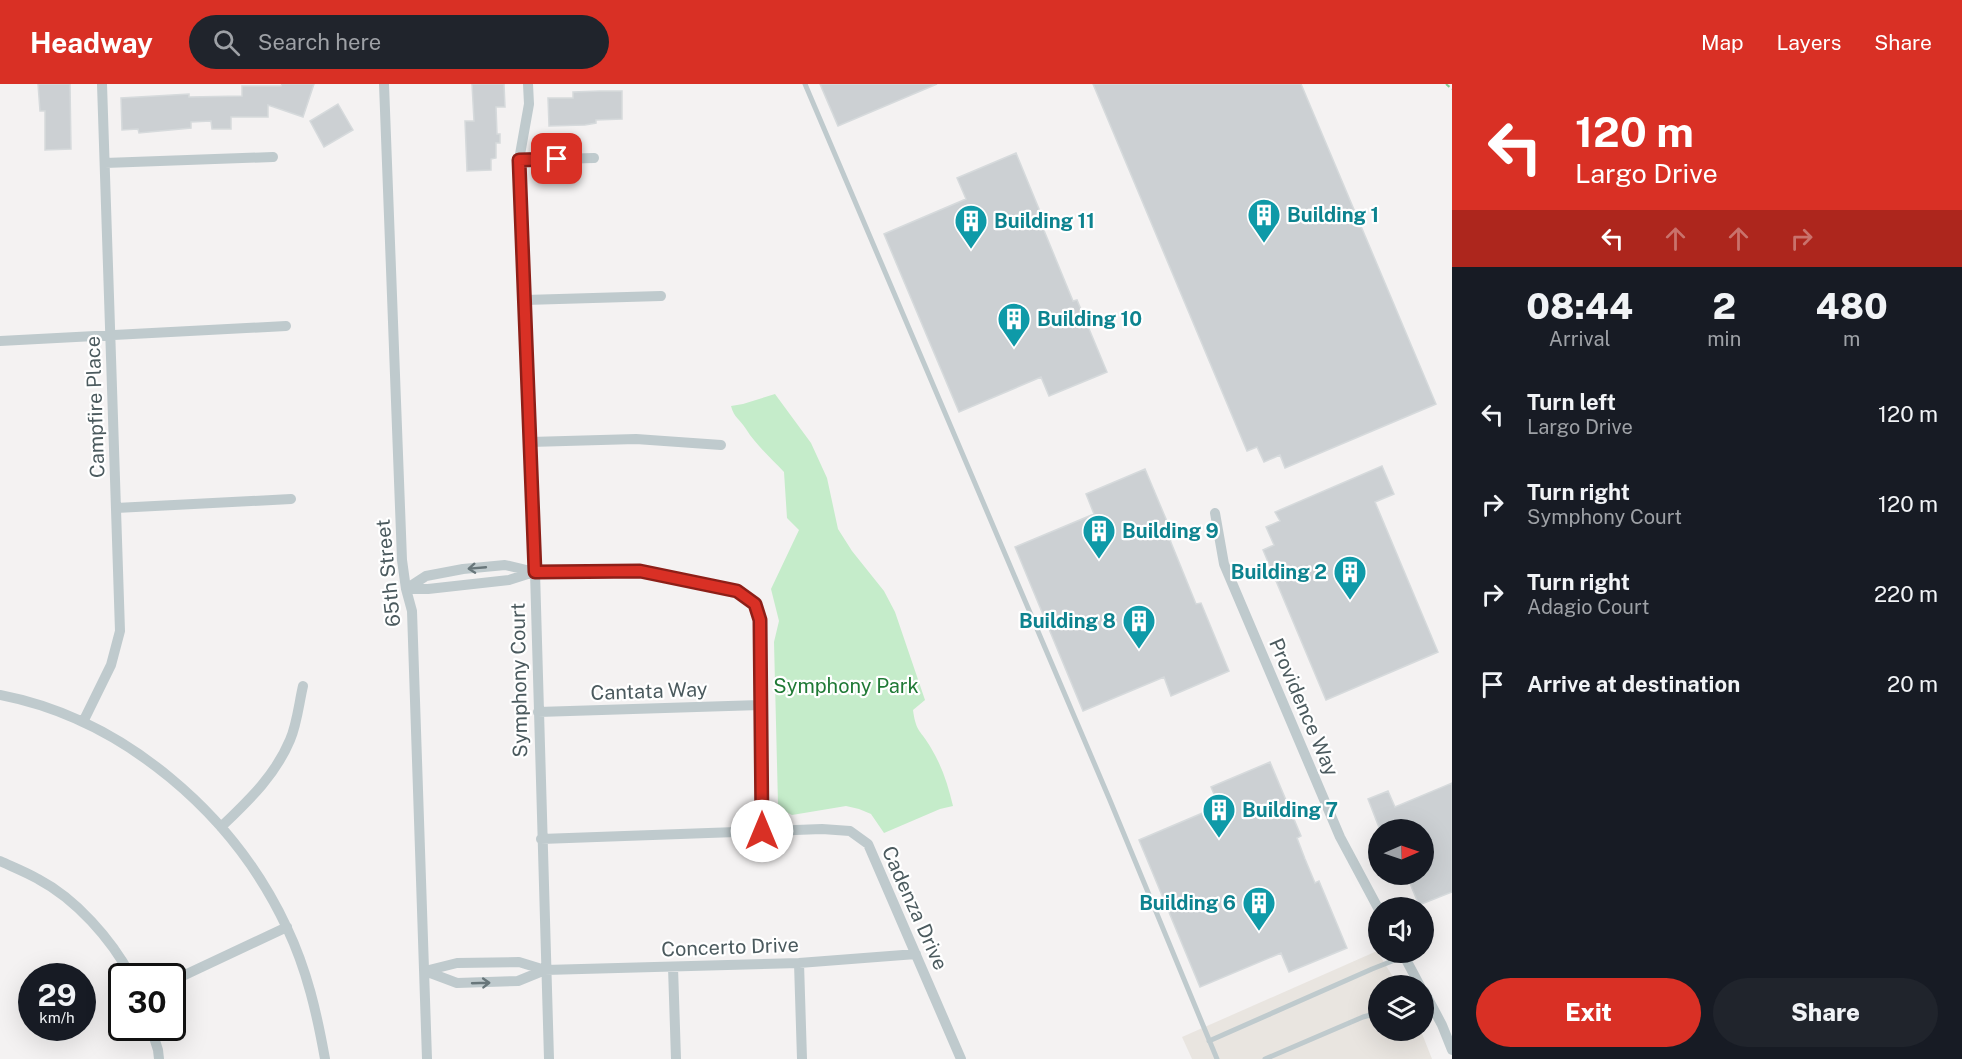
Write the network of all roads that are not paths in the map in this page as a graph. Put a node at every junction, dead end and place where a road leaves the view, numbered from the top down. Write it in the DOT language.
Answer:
graph roads {
  1 [pos="102,84"];
  2 [pos="384,84"];
  3 [pos="528,84"];
  4 [pos="805,84"];
  5 [pos="273,157"];
  6 [pos="594,158"];
  7 [pos="519,160"];
  8 [pos="105,163"];
  9 [pos="661,296"];
  10 [pos="525,300"];
  11 [pos="286,326"];
  12 [pos="110,335"];
  13 [pos="0,341"];
  14 [pos="530,442"];
  15 [pos="721,445"];
  16 [pos="291,499"];
  17 [pos="116,508"];
  18 [pos="1215,513"];
  19 [pos="535,572"];
  20 [pos="406,589"];
  21 [pos="303,686"];
  22 [pos="0,695"];
  23 [pos="760,705"];
  24 [pos="538,712"];
  25 [pos="83,722"];
  26 [pos="221,827"];
  27 [pos="762,831"];
  28 [pos="541,839"];
  29 [pos="0,861"];
  30 [pos="1372,897"];
  31 [pos="287,927"];
  32 [pos="916,954"];
  33 [pos="122,963"];
  34 [pos="800,963"];
  35 [pos="1385,963"];
  36 [pos="673,967"];
  37 [pos="545,970"];
  38 [pos="425,971"];
  39 [pos="186,974"];
  40 [pos="1434,1011"];
  41 [pos="1368,1016"];
  42 [pos="155,1041"];
  43 [pos="1209,1041"];
  44 [pos="1452,1050"];
  45 [pos="159,1059"];
  46 [pos="325,1059"];
  47 [pos="427,1059"];
  48 [pos="549,1059"];
  49 [pos="676,1059"];
  50 [pos="802,1059"];
  51 [pos="961,1059"];
  52 [pos="1216,1059"];
  53 [pos="1265,1059"];
  1 -- 8 [label="street, Campfire Place"];
  2 -- 20 [label="street, 65th Street"];
  3 -- 7 [label="street, Symphony Court"];
  4 -- 43 [label="lane"];
  5 -- 8 [label="street"];
  6 -- 7 [label="street"];
  7 -- 10 [label="street, Symphony Court"];
  8 -- 12 [label="street, Campfire Place"];
  9 -- 10 [label="street"];
  10 -- 14 [label="street, Symphony Court"];
  11 -- 12 [label="street"];
  12 -- 13 [label="street"];
  12 -- 17 [label="street, Campfire Place"];
  14 -- 15 [label="street"];
  14 -- 19 [label="street, Symphony Court"];
  16 -- 17 [label="street"];
  17 -- 25 [label="street, Campfire Place"];
  18 -- 30 [label="street, Providence Way"];
  19 -- 20 [label="street"];
  19 -- 20 [label="street, one-way"];
  19 -- 23 [label="street"];
  19 -- 24 [label="street, Symphony Court"];
  20 -- 38 [label="street, 65th Street"];
  21 -- 26 [label="street"];
  22 -- 25 [label="street"];
  23 -- 24 [label="street, Cantata Way"];
  23 -- 27 [label="street"];
  24 -- 28 [label="street, Symphony Court"];
  25 -- 26 [label="street"];
  26 -- 31 [label="street"];
  27 -- 28 [label="street, Cadenza Drive"];
  27 -- 32 [label="street, Cadenza Drive"];
  28 -- 37 [label="street, Symphony Court"];
  29 -- 33 [label="street"];
  31 -- 39 [label="street"];
  31 -- 46 [label="street"];
  32 -- 34 [label="street, Concerto Drive"];
  32 -- 51 [label="street, Cadenza Drive"];
  34 -- 36 [label="street, Concerto Drive"];
  34 -- 50 [label="street"];
  35 -- 43 [label="lane"];
  36 -- 37 [label="street, Concerto Drive"];
  36 -- 49 [label="street"];
  37 -- 38 [label="street, Concerto Drive"];
  38 -- 37 [label="street, Concerto Drive, one-way"];
  37 -- 48 [label="street, Symphony Court"];
  38 -- 47 [label="street, 65th Street"];
  40 -- 44 [label="street"];
  41 -- 53 [label="lane"];
  42 -- 45 [label="street"];
  43 -- 52 [label="lane"];
}
